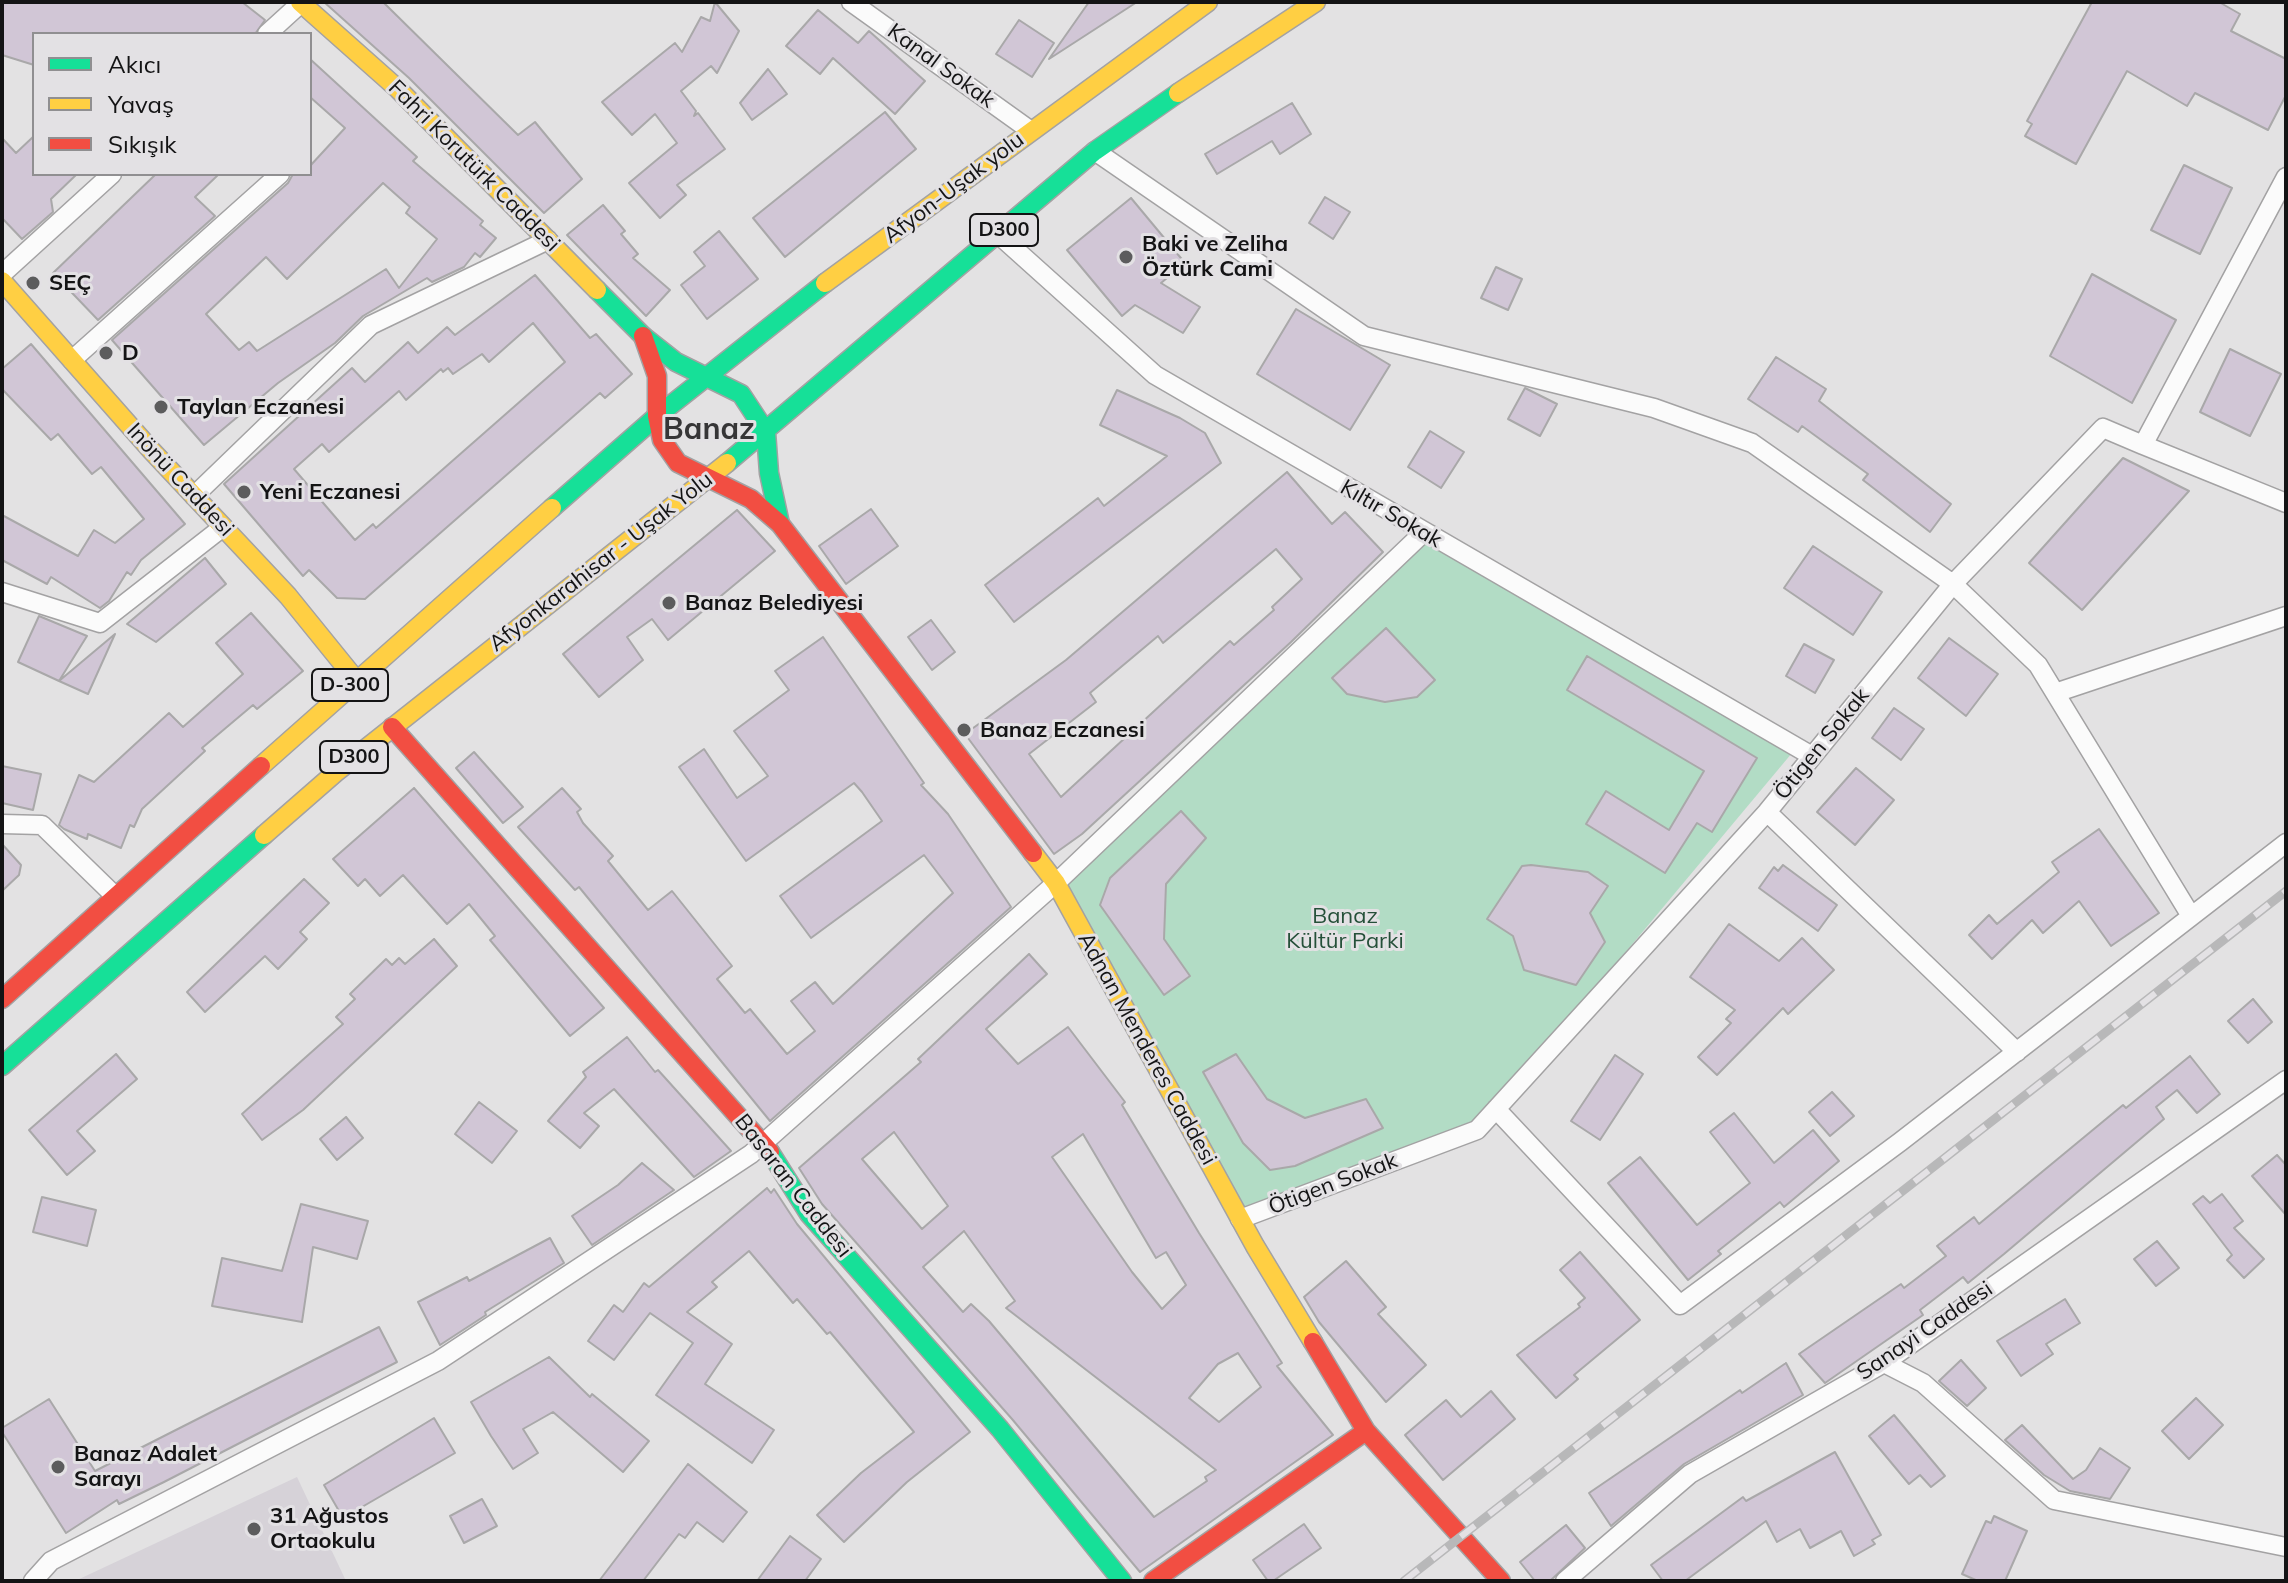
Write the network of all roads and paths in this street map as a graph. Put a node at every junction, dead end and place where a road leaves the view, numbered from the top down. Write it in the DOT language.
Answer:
graph roads {
  1 [pos="300,2"];
  2 [pos="1208,2"];
  3 [pos="1316,2"];
  4 [pos="862,5"];
  5 [pos="269,32"];
  6 [pos="1031,131"];
  7 [pos="1095,151"];
  8 [pos="110,176"];
  9 [pos="278,176"];
  10 [pos="2286,177"];
  11 [pos="998,234"];
  12 [pos="548,240"];
  13 [pos="2,274"];
  14 [pos="2,281"];
  15 [pos="643,336"];
  16 [pos="72,360"];
  17 [pos="703,378"];
  18 [pos="657,416"];
  19 [pos="766,432"];
  20 [pos="2143,445"];
  21 [pos="707,478"];
  22 [pos="194,496"];
  23 [pos="2286,503"];
  24 [pos="780,524"];
  25 [pos="223,527"];
  26 [pos="1423,533"];
  27 [pos="1953,584"];
  28 [pos="2,592"];
  29 [pos="2286,616"];
  30 [pos="356,680"];
  31 [pos="2055,693"];
  32 [pos="392,727"];
  33 [pos="1812,756"];
  34 [pos="1767,812"];
  35 [pos="2,824"];
  36 [pos="2286,843"];
  37 [pos="1056,883"];
  38 [pos="115,896"];
  39 [pos="2191,916"];
  40 [pos="2,999"];
  41 [pos="2017,1052"];
  42 [pos="8,1060"];
  43 [pos="2286,1080"];
  44 [pos="1496,1109"];
  45 [pos="764,1143"];
  46 [pos="1240,1219"];
  47 [pos="1884,1363"];
  48 [pos="1366,1431"];
  49 [pos="2286,1547"];
  50 [pos="33,1581"];
  51 [pos="1122,1581"];
  52 [pos="1153,1581"];
  53 [pos="1501,1581"];
  54 [pos="1565,1581"];
  1 -- 5 [label="street"];
  1 -- 12 [label="main road, Fahri Korutürk Caddesi"];
  2 -- 6 [label="main road, Afyon-Uşak yolu / D300"];
  3 -- 7 [label="main road, Afyonkarahisar - Uşak Yolu / D300"];
  4 -- 6 [label="street, Kanal Sokak"];
  6 -- 17 [label="main road, Afyon-Uşak yolu / D300"];
  7 -- 11 [label="main road, Afyonkarahisar - Uşak Yolu / D300"];
  7 -- 27 [label="street"];
  8 -- 13 [label="street"];
  9 -- 16 [label="street"];
  10 -- 20 [label="street"];
  11 -- 19 [label="main road, Afyonkarahisar - Uşak Yolu / D300"];
  11 -- 26 [label="street, Kıltır Sokak"];
  12 -- 15 [label="main road, Fahri Korutürk Caddesi"];
  12 -- 22 [label="street"];
  14 -- 16 [label="main road, Inönü Caddesi"];
  15 -- 17 [label="main road, Fahri Korutürk Caddesi"];
  15 -- 18 [label="main road"];
  16 -- 22 [label="main road, Inönü Caddesi"];
  17 -- 18 [label="main road, D-300"];
  17 -- 19 [label="main road"];
  18 -- 21 [label="main road"];
  18 -- 30 [label="main road, D-300"];
  19 -- 21 [label="main road, Afyonkarahisar - Uşak Yolu / D300"];
  19 -- 24 [label="main road"];
  20 -- 23 [label="street"];
  20 -- 27 [label="street, Ötigen Sokak"];
  21 -- 24 [label="main road"];
  21 -- 32 [label="main road, Afyonkarahisar - Uşak Yolu / D300"];
  22 -- 25 [label="main road, Inönü Caddesi"];
  24 -- 37 [label="main road, Adnan Menderes Caddesi"];
  25 -- 28 [label="street"];
  25 -- 30 [label="main road, Inönü Caddesi"];
  26 -- 33 [label="street, Kıltır Sokak"];
  26 -- 37 [label="street"];
  27 -- 31 [label="street"];
  27 -- 33 [label="street, Ötigen Sokak"];
  29 -- 31 [label="street"];
  30 -- 38 [label="main road, D-300"];
  31 -- 39 [label="street"];
  32 -- 42 [label="main road, Afyonkarahisar - Uşak Yolu / D300"];
  32 -- 45 [label="main road, Basaran Caddesi"];
  33 -- 34 [label="street, Ötigen Sokak"];
  34 -- 41 [label="street"];
  34 -- 44 [label="street, Ötigen Sokak"];
  35 -- 38 [label="street"];
  36 -- 39 [label="street"];
  37 -- 45 [label="street"];
  37 -- 46 [label="main road, Adnan Menderes Caddesi"];
  38 -- 40 [label="main road, D-300"];
  39 -- 41 [label="street"];
  41 -- 44 [label="street"];
  43 -- 47 [label="street, Sanayi Caddesi"];
  44 -- 46 [label="street, Ötigen Sokak"];
  45 -- 50 [label="street"];
  45 -- 51 [label="main road, Basaran Caddesi"];
  46 -- 48 [label="main road, Adnan Menderes Caddesi"];
  47 -- 49 [label="street"];
  47 -- 54 [label="street, Sanayi Caddesi"];
  48 -- 52 [label="main road"];
  48 -- 53 [label="main road, Adnan Menderes Caddesi"];
}
